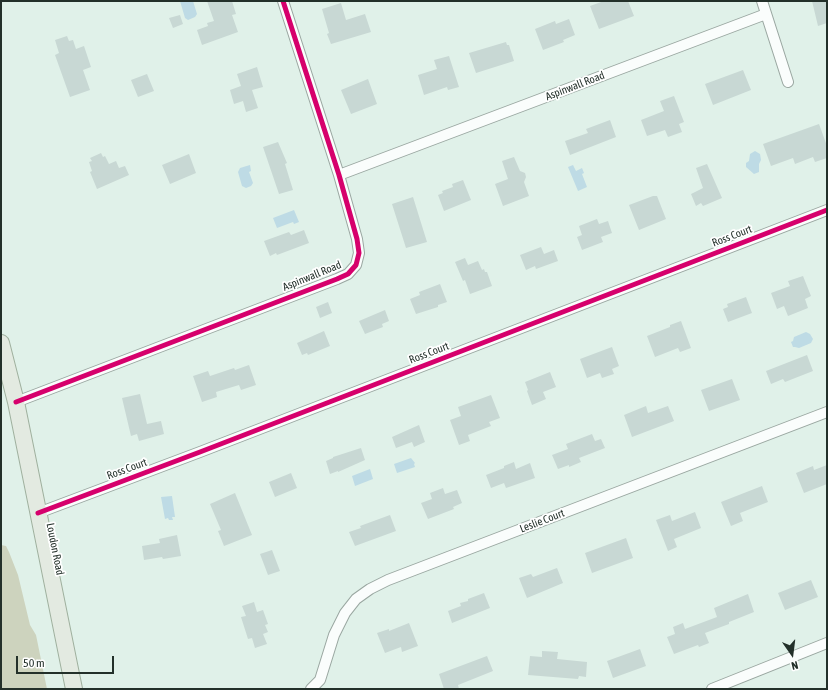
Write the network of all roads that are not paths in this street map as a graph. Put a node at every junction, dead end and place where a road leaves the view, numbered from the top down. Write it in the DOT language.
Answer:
graph roads {
  1 [pos="283,1"];
  2 [pos="762,1"];
  3 [pos="766,14"];
  4 [pos="788,82"];
  5 [pos="338,175"];
  6 [pos="827,210"];
  7 [pos="1,343"];
  8 [pos="16,402"];
  9 [pos="827,412"];
  10 [pos="38,513"];
  11 [pos="827,643"];
  12 [pos="313,688"];
  13 [pos="74,689"];
  14 [pos="712,689"];
  1 -- 5 [label="street, Aspinwall Road"];
  2 -- 3 [label="street"];
  3 -- 4 [label="street"];
  3 -- 5 [label="street, Aspinwall Road"];
  5 -- 8 [label="street, Aspinwall Road"];
  6 -- 10 [label="street, Ross Court"];
  7 -- 8 [label="main road, Loudon Road"];
  8 -- 10 [label="main road, Loudon Road"];
  9 -- 12 [label="street, Leslie Court"];
  10 -- 13 [label="main road, Loudon Road"];
  11 -- 14 [label="street"];
}
